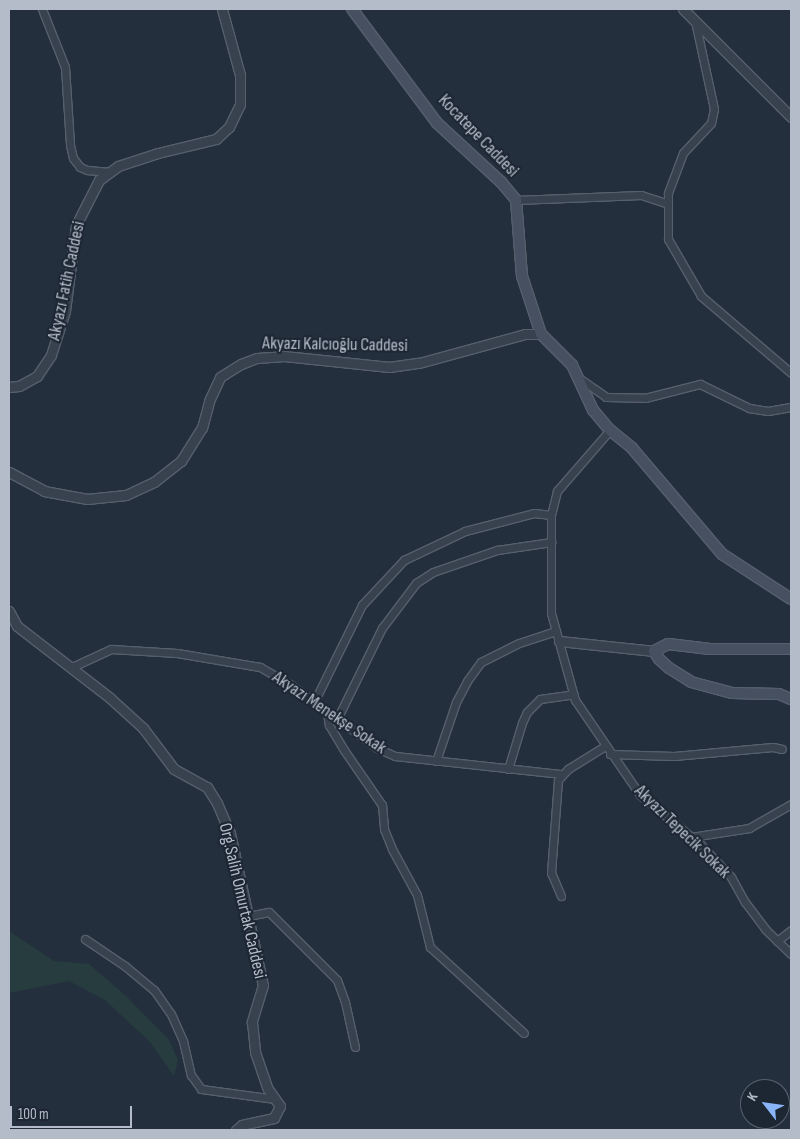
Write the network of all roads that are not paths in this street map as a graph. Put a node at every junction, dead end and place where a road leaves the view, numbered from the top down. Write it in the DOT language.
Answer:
graph roads {
  1 [pos="42,9"];
  2 [pos="222,9"];
  3 [pos="352,9"];
  4 [pos="683,9"];
  5 [pos="694,21"];
  6 [pos="791,117"];
  7 [pos="111,172"];
  8 [pos="516,200"];
  9 [pos="668,204"];
  10 [pos="541,334"];
  11 [pos="791,373"];
  12 [pos="578,377"];
  13 [pos="9,387"];
  14 [pos="791,407"];
  15 [pos="610,430"];
  16 [pos="9,472"];
  17 [pos="552,515"];
  18 [pos="552,542"];
  19 [pos="791,599"];
  20 [pos="9,611"];
  21 [pos="556,631"];
  22 [pos="559,641"];
  23 [pos="791,649"];
  24 [pos="654,651"];
  25 [pos="72,667"];
  26 [pos="574,694"];
  27 [pos="791,699"];
  28 [pos="314,702"];
  29 [pos="327,713"];
  30 [pos="337,719"];
  31 [pos="605,746"];
  32 [pos="782,749"];
  33 [pos="610,754"];
  34 [pos="436,761"];
  35 [pos="508,769"];
  36 [pos="562,774"];
  37 [pos="791,804"];
  38 [pos="691,837"];
  39 [pos="561,896"];
  40 [pos="248,916"];
  41 [pos="791,930"];
  42 [pos="85,939"];
  43 [pos="777,942"];
  44 [pos="791,954"];
  45 [pos="524,1033"];
  46 [pos="355,1047"];
  47 [pos="275,1099"];
  48 [pos="236,1130"];
  1 -- 7 [label="street"];
  2 -- 7 [label="street, Akyazı Fatih Caddesi"];
  3 -- 8 [label="main road, Kocatepe Caddesi"];
  4 -- 5 [label="street"];
  5 -- 6 [label="street"];
  5 -- 9 [label="street"];
  7 -- 13 [label="street, Akyazı Fatih Caddesi"];
  8 -- 9 [label="street"];
  8 -- 10 [label="main road, Kocatepe Caddesi"];
  9 -- 11 [label="street"];
  10 -- 12 [label="main road"];
  10 -- 16 [label="street, Akyazı Kalcıoğlu Caddesi"];
  12 -- 14 [label="street"];
  12 -- 15 [label="main road"];
  15 -- 17 [label="street, Akyazı Tepecik Sokak"];
  15 -- 19 [label="main road"];
  17 -- 18 [label="street, Akyazı Tepecik Sokak"];
  17 -- 28 [label="street"];
  18 -- 21 [label="street, Akyazı Tepecik Sokak"];
  18 -- 30 [label="street"];
  20 -- 25 [label="street, Org.Salih Omurtak Caddesi"];
  21 -- 22 [label="street, Akyazı Tepecik Sokak"];
  21 -- 34 [label="street"];
  22 -- 24 [label="street"];
  22 -- 26 [label="street, Akyazı Tepecik Sokak"];
  23 -- 24 [label="main road"];
  24 -- 27 [label="main road"];
  25 -- 28 [label="street, Akyazı Menekşe Sokak"];
  25 -- 40 [label="street, Org.Salih Omurtak Caddesi"];
  26 -- 31 [label="street, Akyazı Tepecik Sokak"];
  26 -- 35 [label="street"];
  28 -- 29 [label="street, Akyazı Menekşe Sokak"];
  29 -- 30 [label="street, Akyazı Menekşe Sokak"];
  29 -- 45 [label="street"];
  30 -- 34 [label="street, Akyazı Menekşe Sokak"];
  31 -- 33 [label="street, Akyazı Tepecik Sokak"];
  31 -- 36 [label="street"];
  32 -- 33 [label="street"];
  33 -- 38 [label="street, Akyazı Tepecik Sokak"];
  34 -- 35 [label="street, Akyazı Menekşe Sokak"];
  35 -- 36 [label="street, Akyazı Menekşe Sokak"];
  36 -- 39 [label="street"];
  37 -- 38 [label="street"];
  38 -- 43 [label="street, Akyazı Tepecik Sokak"];
  40 -- 46 [label="street"];
  40 -- 47 [label="street, Org.Salih Omurtak Caddesi"];
  41 -- 43 [label="street"];
  42 -- 47 [label="street"];
  43 -- 44 [label="street, Akyazı Tepecik Sokak"];
  47 -- 48 [label="street"];
}
